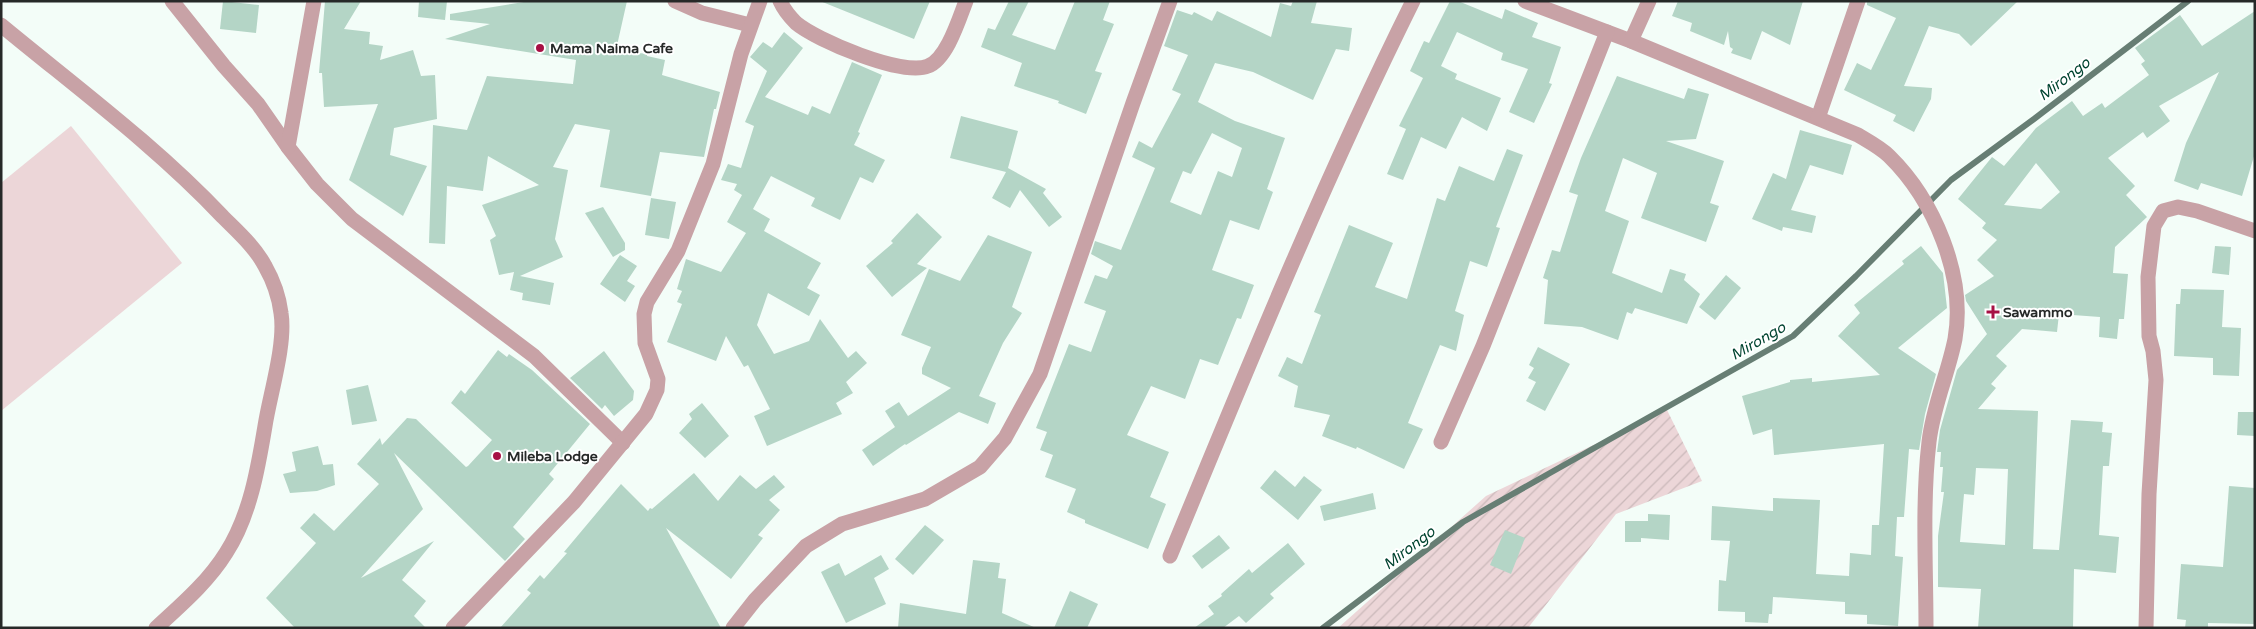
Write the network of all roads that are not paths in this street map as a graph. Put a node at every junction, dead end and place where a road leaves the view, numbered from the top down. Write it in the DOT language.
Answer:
graph roads {
  1 [pos="172,1"];
  2 [pos="314,1"];
  3 [pos="674,1"];
  4 [pos="760,1"];
  5 [pos="780,1"];
  6 [pos="966,1"];
  7 [pos="1170,1"];
  8 [pos="1413,1"];
  9 [pos="1525,1"];
  10 [pos="1649,1"];
  11 [pos="1858,1"];
  12 [pos="187,8"];
  13 [pos="1,25"];
  14 [pos="750,25"];
  15 [pos="1607,32"];
  16 [pos="1631,41"];
  17 [pos="1818,118"];
  18 [pos="288,147"];
  19 [pos="2255,231"];
  20 [pos="1440,442"];
  21 [pos="623,443"];
  22 [pos="1170,556"];
  23 [pos="156,628"];
  24 [pos="453,628"];
  25 [pos="733,628"];
  26 [pos="1926,628"];
  27 [pos="2146,628"];
  1 -- 12 [label="street"];
  2 -- 18 [label="street"];
  3 -- 14 [label="street"];
  4 -- 14 [label="street"];
  5 -- 6 [label="street"];
  7 -- 25 [label="street"];
  8 -- 22 [label="street"];
  9 -- 15 [label="street"];
  10 -- 16 [label="street"];
  11 -- 17 [label="street"];
  12 -- 18 [label="street"];
  13 -- 23 [label="street"];
  14 -- 21 [label="street"];
  15 -- 16 [label="street"];
  15 -- 20 [label="street"];
  16 -- 17 [label="street"];
  17 -- 26 [label="street"];
  18 -- 21 [label="street"];
  19 -- 27 [label="street"];
  21 -- 24 [label="street"];
}
